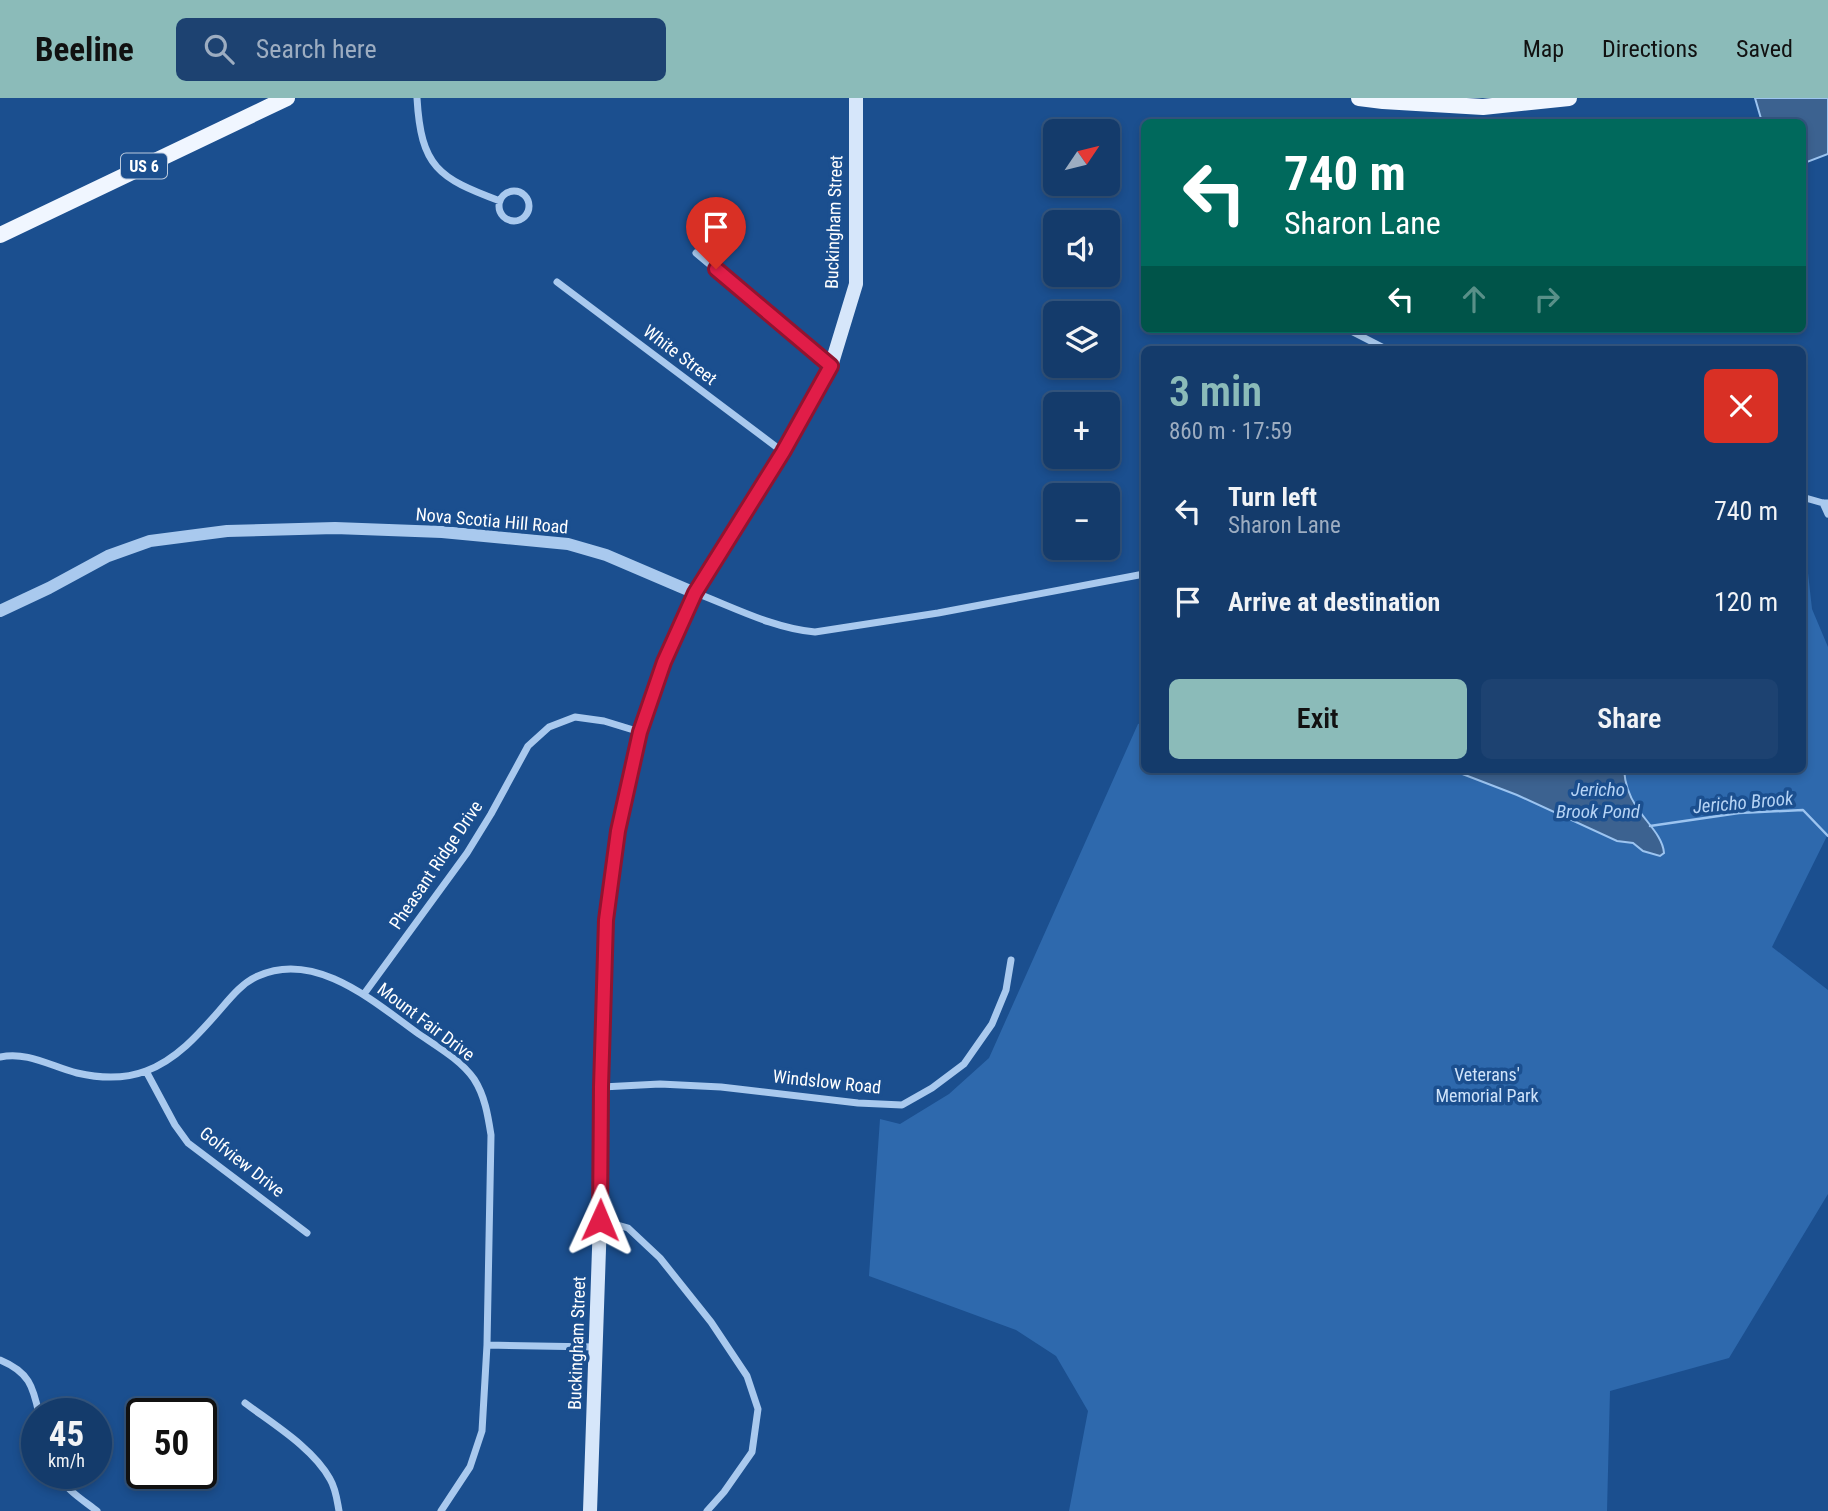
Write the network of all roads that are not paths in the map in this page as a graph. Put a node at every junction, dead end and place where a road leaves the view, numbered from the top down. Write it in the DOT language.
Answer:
graph roads {
  1 [pos="287,98"];
  2 [pos="417,98"];
  3 [pos="856,98"];
  4 [pos="1359,98"];
  5 [pos="1569,98"];
  6 [pos="500,201"];
  7 [pos="0,235"];
  8 [pos="696,253"];
  9 [pos="557,282"];
  10 [pos="1355,333"];
  11 [pos="1380,346"];
  12 [pos="831,366"];
  13 [pos="783,452"];
  14 [pos="1806,498"];
  15 [pos="1826,503"];
  16 [pos="1828,514"];
  17 [pos="1141,575"];
  18 [pos="695,593"];
  19 [pos="0,611"];
  20 [pos="640,732"];
  21 [pos="1011,960"];
  22 [pos="364,994"];
  23 [pos="0,1057"];
  24 [pos="146,1071"];
  25 [pos="601,1087"];
  26 [pos="600,1220"];
  27 [pos="307,1233"];
  28 [pos="487,1345"];
  29 [pos="597,1347"];
  30 [pos="0,1360"];
  31 [pos="35,1398"];
  32 [pos="245,1403"];
  33 [pos="69,1489"];
  34 [pos="97,1511"];
  35 [pos="339,1511"];
  36 [pos="441,1511"];
  37 [pos="590,1511"];
  38 [pos="707,1511"];
  1 -- 7 [label="main road, US 6"];
  2 -- 6 [label="street"];
  3 -- 12 [label="main road, Buckingham Street"];
  4 -- 5 [label="main road"];
  6 -- 6 [label="street"];
  8 -- 12 [label="street"];
  9 -- 13 [label="street, White Street"];
  10 -- 11 [label="street"];
  12 -- 13 [label="main road, Buckingham Street"];
  13 -- 18 [label="main road, Buckingham Street"];
  14 -- 15 [label="street"];
  15 -- 16 [label="street"];
  17 -- 18 [label="street, Nova Scotia Hill Road"];
  18 -- 19 [label="street, Nova Scotia Hill Road"];
  18 -- 20 [label="main road, Buckingham Street"];
  20 -- 22 [label="street, Pheasant Ridge Drive"];
  20 -- 25 [label="main road, Buckingham Street"];
  21 -- 25 [label="street, Windslow Road"];
  22 -- 24 [label="street, Mount Fair Drive"];
  22 -- 28 [label="street, Mount Fair Drive"];
  23 -- 24 [label="street, Mount Fair Drive"];
  24 -- 27 [label="street, Golfview Drive"];
  25 -- 26 [label="main road, Buckingham Street"];
  26 -- 29 [label="main road, Buckingham Street"];
  26 -- 38 [label="street"];
  28 -- 29 [label="street"];
  28 -- 36 [label="street, Mount Fair Drive"];
  29 -- 37 [label="main road, Buckingham Street"];
  30 -- 31 [label="street"];
  32 -- 35 [label="street"];
  33 -- 34 [label="street"];
}
